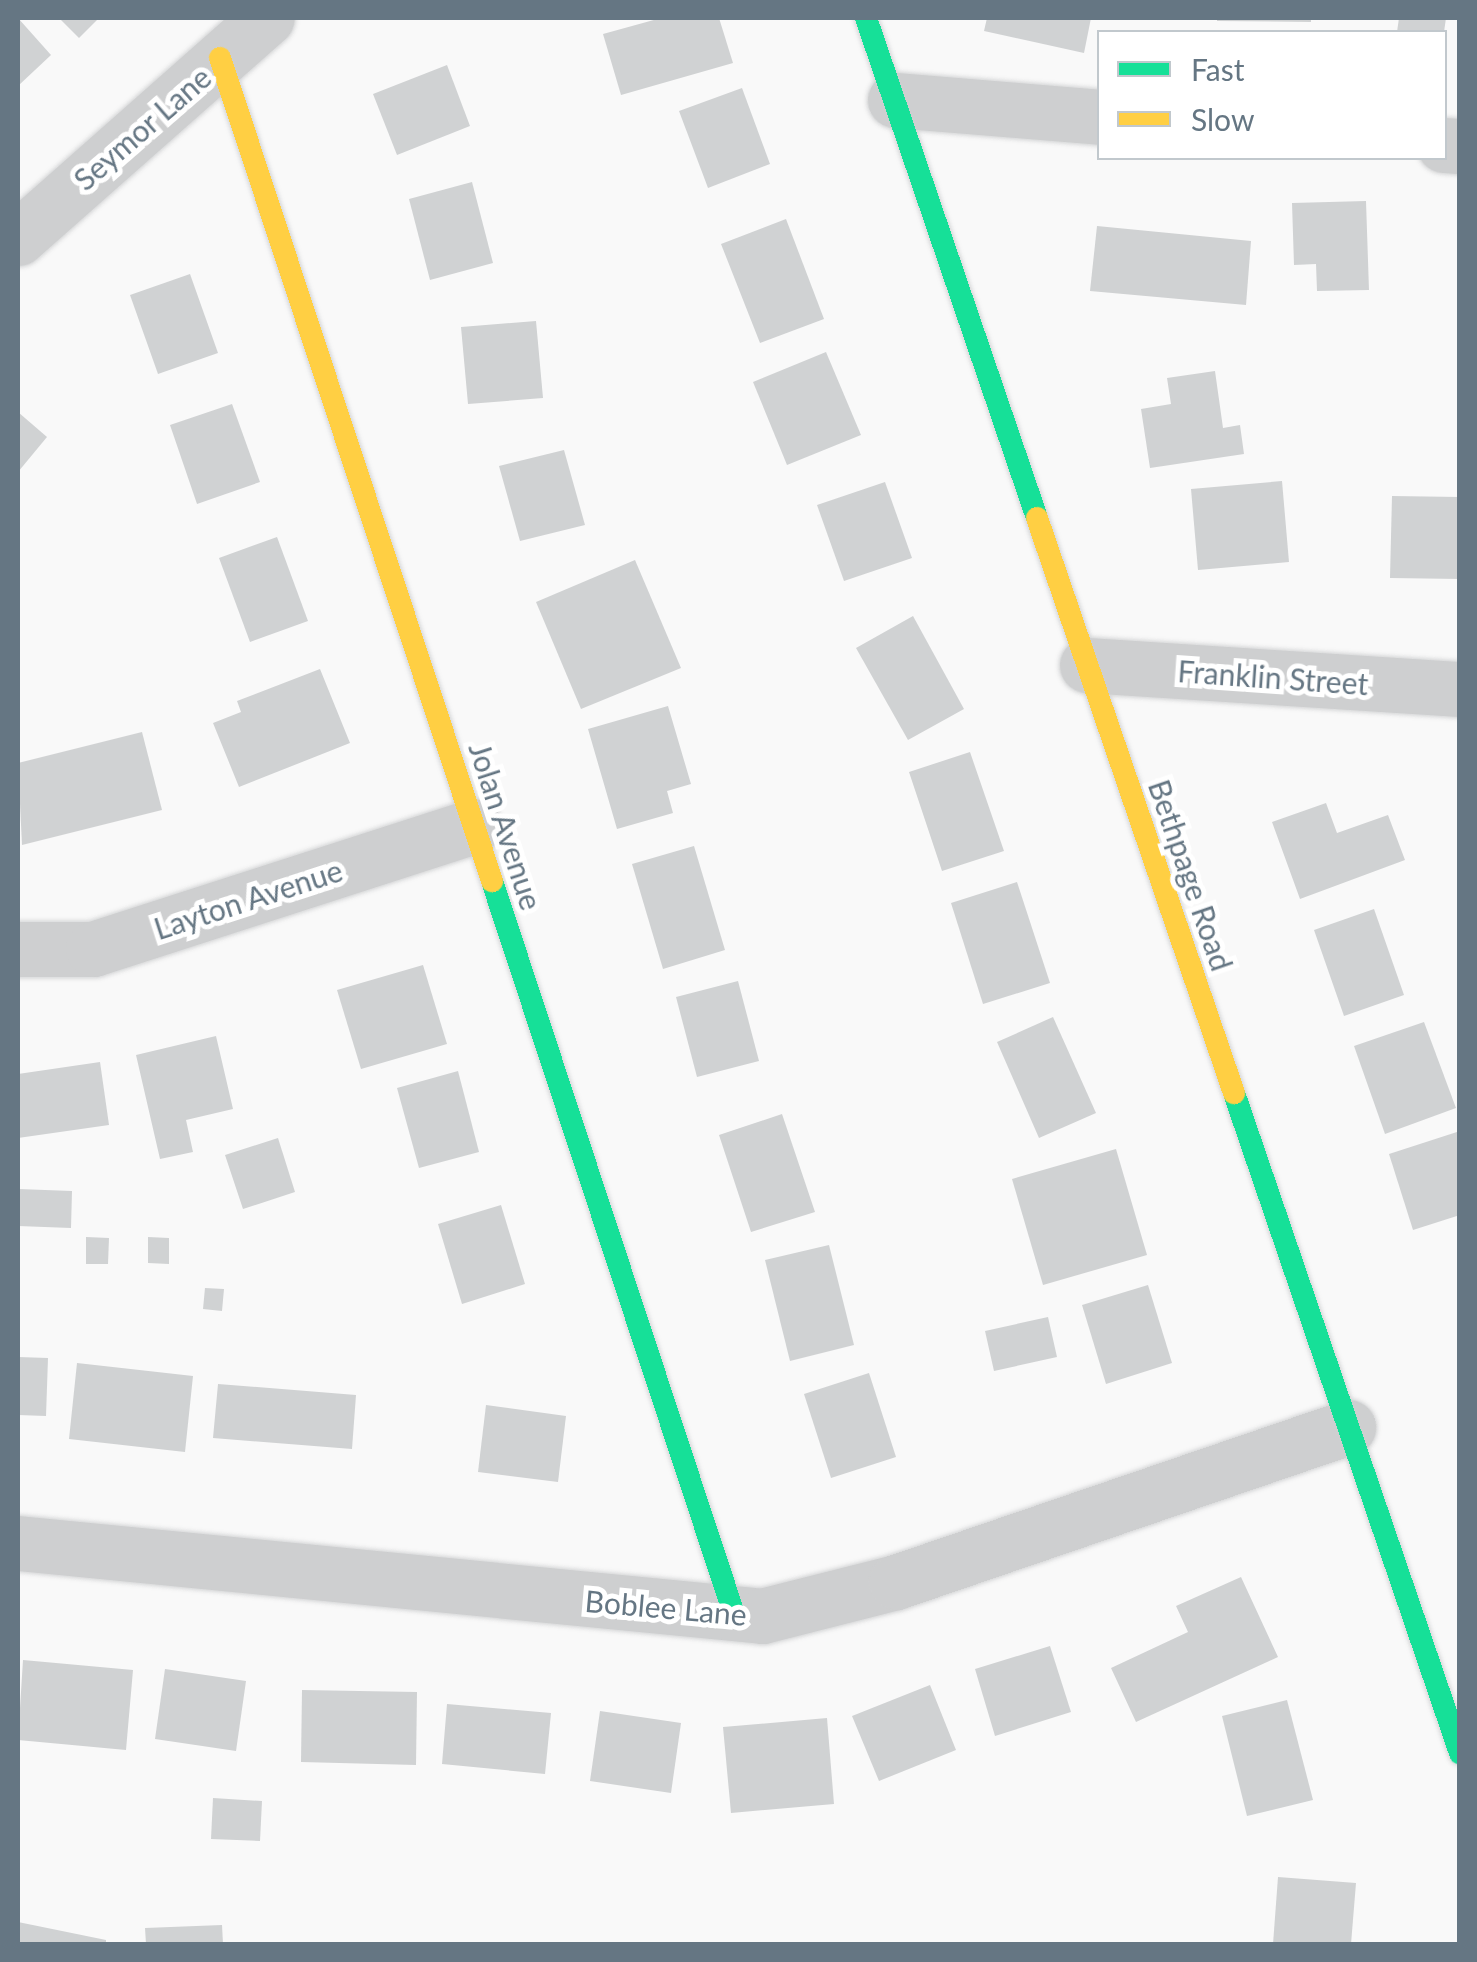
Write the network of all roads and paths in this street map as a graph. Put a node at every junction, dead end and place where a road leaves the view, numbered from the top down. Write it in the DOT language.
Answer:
graph roads {
  1 [pos="267,18"];
  2 [pos="866,18"];
  3 [pos="220,58"];
  4 [pos="894,100"];
  5 [pos="1097,117"];
  6 [pos="18,238"];
  7 [pos="1087,665"];
  8 [pos="1460,688"];
  9 [pos="474,826"];
  10 [pos="18,949"];
  11 [pos="1348,1427"];
  12 [pos="18,1543"];
  13 [pos="734,1614"];
  14 [pos="1460,1752"];
  1 -- 3 [label="street, Seymor Lane"];
  2 -- 4 [label="street, Bethpage Road"];
  3 -- 6 [label="street, Seymor Lane"];
  3 -- 9 [label="street, Jolan Avenue"];
  4 -- 5 [label="street"];
  4 -- 7 [label="street, Bethpage Road"];
  7 -- 8 [label="street, Franklin Street"];
  7 -- 11 [label="street, Bethpage Road"];
  9 -- 10 [label="street, Layton Avenue"];
  9 -- 13 [label="street, Jolan Avenue"];
  11 -- 13 [label="street, Boblee Lane"];
  11 -- 14 [label="street, Bethpage Road"];
  12 -- 13 [label="street, Boblee Lane"];
}
